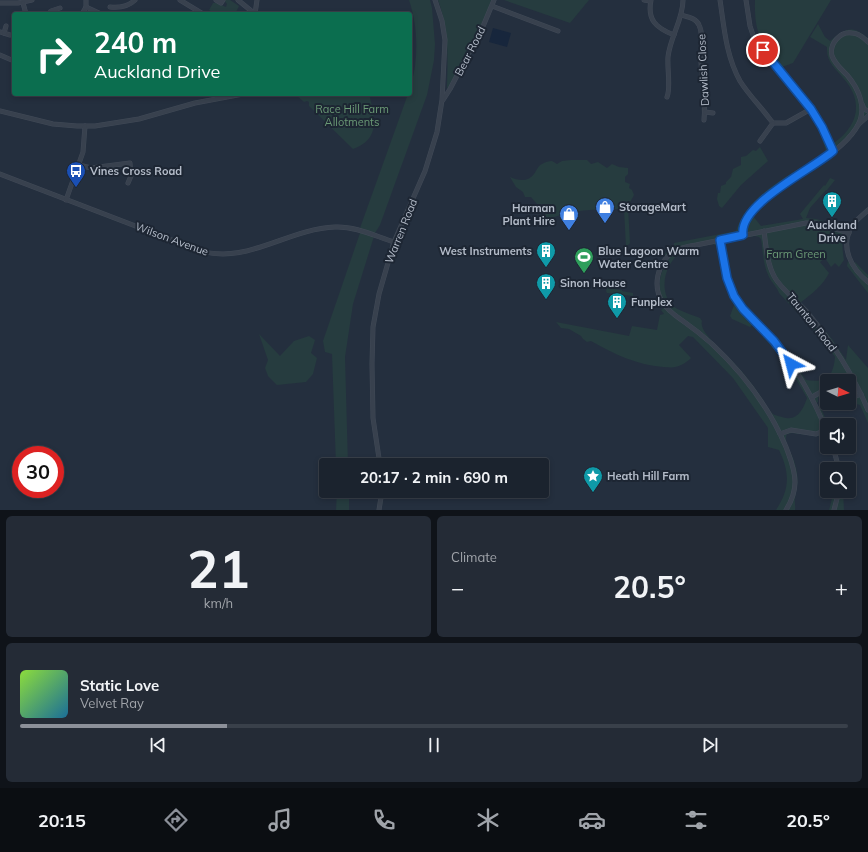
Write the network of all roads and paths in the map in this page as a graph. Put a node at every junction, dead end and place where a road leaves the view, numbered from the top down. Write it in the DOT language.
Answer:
graph roads {
  1 [pos="32,0"];
  2 [pos="86,0"];
  3 [pos="136,0"];
  4 [pos="180,0"];
  5 [pos="216,0"];
  6 [pos="238,0"];
  7 [pos="257,0"];
  8 [pos="435,0"];
  9 [pos="494,0"];
  10 [pos="644,0"];
  11 [pos="683,0"];
  12 [pos="720,0"];
  13 [pos="746,0"];
  14 [pos="650,1"];
  15 [pos="0,3"];
  16 [pos="23,3"];
  17 [pos="223,3"];
  18 [pos="492,6"];
  19 [pos="86,7"];
  20 [pos="110,7"];
  21 [pos="60,8"];
  22 [pos="117,8"];
  23 [pos="25,12"];
  24 [pos="50,12"];
  25 [pos="83,12"];
  26 [pos="97,12"];
  27 [pos="117,12"];
  28 [pos="200,12"];
  29 [pos="253,12"];
  30 [pos="255,12"];
  31 [pos="681,15"];
  32 [pos="6,26"];
  33 [pos="558,31"];
  34 [pos="2,33"];
  35 [pos="10,35"];
  36 [pos="674,35"];
  37 [pos="868,42"];
  38 [pos="0,55"];
  39 [pos="12,60"];
  40 [pos="228,96"];
  41 [pos="667,97"];
  42 [pos="442,100"];
  43 [pos="862,103"];
  44 [pos="811,109"];
  45 [pos="0,111"];
  46 [pos="868,111"];
  47 [pos="705,112"];
  48 [pos="713,113"];
  49 [pos="868,116"];
  50 [pos="704,120"];
  51 [pos="774,123"];
  52 [pos="858,125"];
  53 [pos="85,126"];
  54 [pos="761,138"];
  55 [pos="833,151"];
  56 [pos="136,162"];
  57 [pos="130,163"];
  58 [pos="79,165"];
  59 [pos="0,174"];
  60 [pos="128,182"];
  61 [pos="66,200"];
  62 [pos="868,210"];
  63 [pos="764,232"];
  64 [pos="849,233"];
  65 [pos="743,235"];
  66 [pos="720,240"];
  67 [pos="394,242"];
  68 [pos="868,282"];
  69 [pos="820,393"];
  70 [pos="861,394"];
  71 [pos="856,396"];
  72 [pos="812,397"];
  73 [pos="868,410"];
  74 [pos="821,418"];
  75 [pos="820,433"];
  76 [pos="780,434"];
  77 [pos="379,458"];
  78 [pos="381,498"];
  79 [pos="837,498"];
  80 [pos="379,510"];
  81 [pos="786,510"];
  82 [pos="834,510"];
  1 -- 16 [label="street"];
  2 -- 19 [label="street"];
  3 -- 22 [label="street"];
  4 -- 28 [label="street"];
  5 -- 17 [label="street"];
  6 -- 29 [label="street"];
  7 -- 30 [label="street"];
  8 -- 42 [label="street, Warren Road"];
  9 -- 18 [label="street, Bear Road"];
  10 -- 14 [label="street"];
  11 -- 31 [label="street"];
  12 -- 51 [label="street"];
  13 -- 44 [label="street"];
  14 -- 36 [label="street"];
  15 -- 16 [label="street"];
  16 -- 23 [label="street"];
  18 -- 33 [label="street"];
  18 -- 42 [label="street, Bear Road"];
  19 -- 25 [label="street"];
  19 -- 26 [label="street"];
  20 -- 22 [label="street"];
  21 -- 24 [label="street"];
  22 -- 27 [label="street"];
  31 -- 36 [label="street"];
  31 -- 47 [label="street, Dawlish Close"];
  32 -- 34 [label="street"];
  34 -- 35 [label="street"];
  36 -- 41 [label="street"];
  37 -- 43 [label="street"];
  38 -- 39 [label="street"];
  40 -- 53 [label="street"];
  42 -- 67 [label="street, Warren Road"];
  43 -- 46 [label="street"];
  43 -- 52 [label="street"];
  44 -- 51 [label="street"];
  44 -- 55 [label="street"];
  45 -- 53 [label="street"];
  47 -- 48 [label="street, Dawlish Close"];
  47 -- 50 [label="street, Dawlish Close"];
  49 -- 52 [label="street"];
  51 -- 54 [label="street"];
  52 -- 55 [label="street"];
  53 -- 58 [label="street"];
  55 -- 65 [label="street"];
  56 -- 57 [label="street"];
  57 -- 58 [label="street"];
  57 -- 60 [label="street"];
  58 -- 61 [label="street"];
  59 -- 61 [label="street, Wilson Avenue"];
  61 -- 67 [label="street, Wilson Avenue"];
  62 -- 64 [label="street"];
  63 -- 64 [label="street"];
  63 -- 65 [label="street"];
  63 -- 70 [label="street, Taunton Road"];
  64 -- 68 [label="street"];
  65 -- 66 [label="street"];
  66 -- 72 [label="street"];
  66 -- 76 [label="street"];
  67 -- 77 [label="street, Warren Road"];
  69 -- 72 [label="street"];
  70 -- 71 [label="street"];
  70 -- 73 [label="street, Taunton Road"];
  72 -- 74 [label="street"];
  75 -- 76 [label="street"];
  76 -- 81 [label="street"];
  78 -- 80 [label="street"];
  79 -- 82 [label="street"];
}
